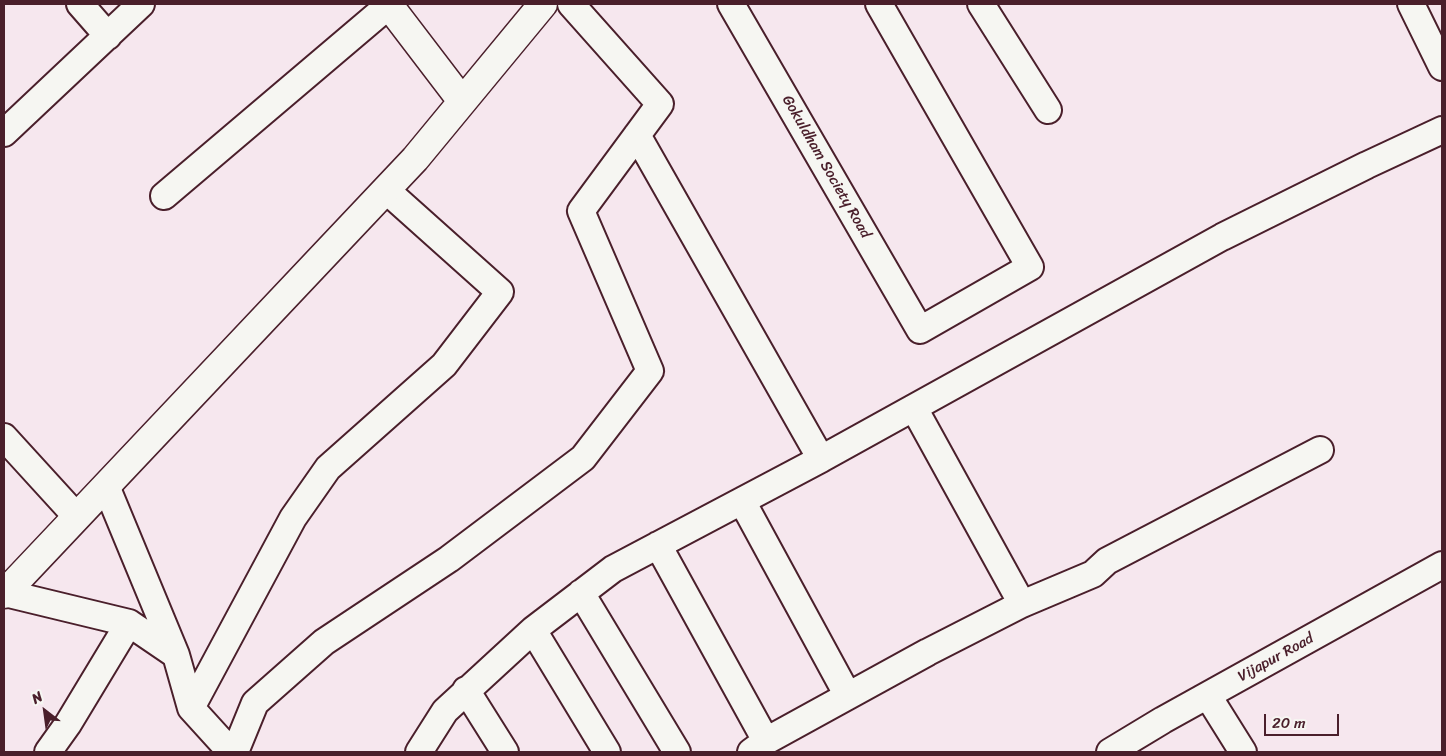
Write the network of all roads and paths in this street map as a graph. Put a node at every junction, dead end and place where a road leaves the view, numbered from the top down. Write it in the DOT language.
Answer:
graph roads {
  1 [pos="80,4"];
  2 [pos="141,4"];
  3 [pos="543,4"];
  4 [pos="571,4"];
  5 [pos="731,4"];
  6 [pos="879,4"];
  7 [pos="982,4"];
  8 [pos="1412,4"];
  9 [pos="388,5"];
  10 [pos="108,36"];
  11 [pos="1442,67"];
  12 [pos="462,102"];
  13 [pos="1048,110"];
  14 [pos="1442,130"];
  15 [pos="4,133"];
  16 [pos="637,135"];
  17 [pos="386,190"];
  18 [pos="164,196"];
  19 [pos="914,408"];
  20 [pos="4,437"];
  21 [pos="1320,450"];
  22 [pos="821,459"];
  23 [pos="106,486"];
  24 [pos="742,501"];
  25 [pos="77,517"];
  26 [pos="658,545"];
  27 [pos="1442,565"];
  28 [pos="581,593"];
  29 [pos="4,594"];
  30 [pos="1022,604"];
  31 [pos="129,623"];
  32 [pos="533,630"];
  33 [pos="176,655"];
  34 [pos="466,690"];
  35 [pos="848,696"];
  36 [pos="1208,696"];
  37 [pos="191,708"];
  38 [pos="759,747"];
  39 [pos="48,752"];
  40 [pos="231,752"];
  41 [pos="235,752"];
  42 [pos="419,752"];
  43 [pos="505,752"];
  44 [pos="607,752"];
  45 [pos="678,752"];
  46 [pos="1110,752"];
  47 [pos="1243,752"];
  1 -- 10 [label="street"];
  2 -- 10 [label="street"];
  3 -- 12 [label="street"];
  4 -- 16 [label="street"];
  5 -- 6 [label="street, Gokuldham Society Road"];
  7 -- 13 [label="street"];
  8 -- 11 [label="street"];
  9 -- 12 [label="street"];
  9 -- 18 [label="street"];
  10 -- 15 [label="street"];
  12 -- 17 [label="street"];
  14 -- 19 [label="street"];
  16 -- 22 [label="street"];
  16 -- 41 [label="street"];
  17 -- 23 [label="street"];
  17 -- 37 [label="street"];
  19 -- 22 [label="street"];
  19 -- 30 [label="street"];
  20 -- 25 [label="street"];
  21 -- 30 [label="street"];
  22 -- 24 [label="street"];
  23 -- 25 [label="street"];
  23 -- 33 [label="street"];
  24 -- 26 [label="street"];
  24 -- 35 [label="street"];
  25 -- 29 [label="street"];
  26 -- 28 [label="street"];
  26 -- 38 [label="street"];
  27 -- 36 [label="street, Vijapur Road"];
  28 -- 32 [label="street"];
  28 -- 45 [label="street"];
  29 -- 31 [label="street"];
  30 -- 35 [label="street"];
  31 -- 33 [label="street"];
  31 -- 39 [label="street"];
  32 -- 34 [label="street"];
  32 -- 44 [label="street"];
  33 -- 37 [label="street"];
  34 -- 42 [label="street"];
  34 -- 43 [label="street"];
  35 -- 38 [label="street"];
  36 -- 46 [label="street, Vijapur Road"];
  36 -- 47 [label="street"];
  37 -- 40 [label="street"];
}
